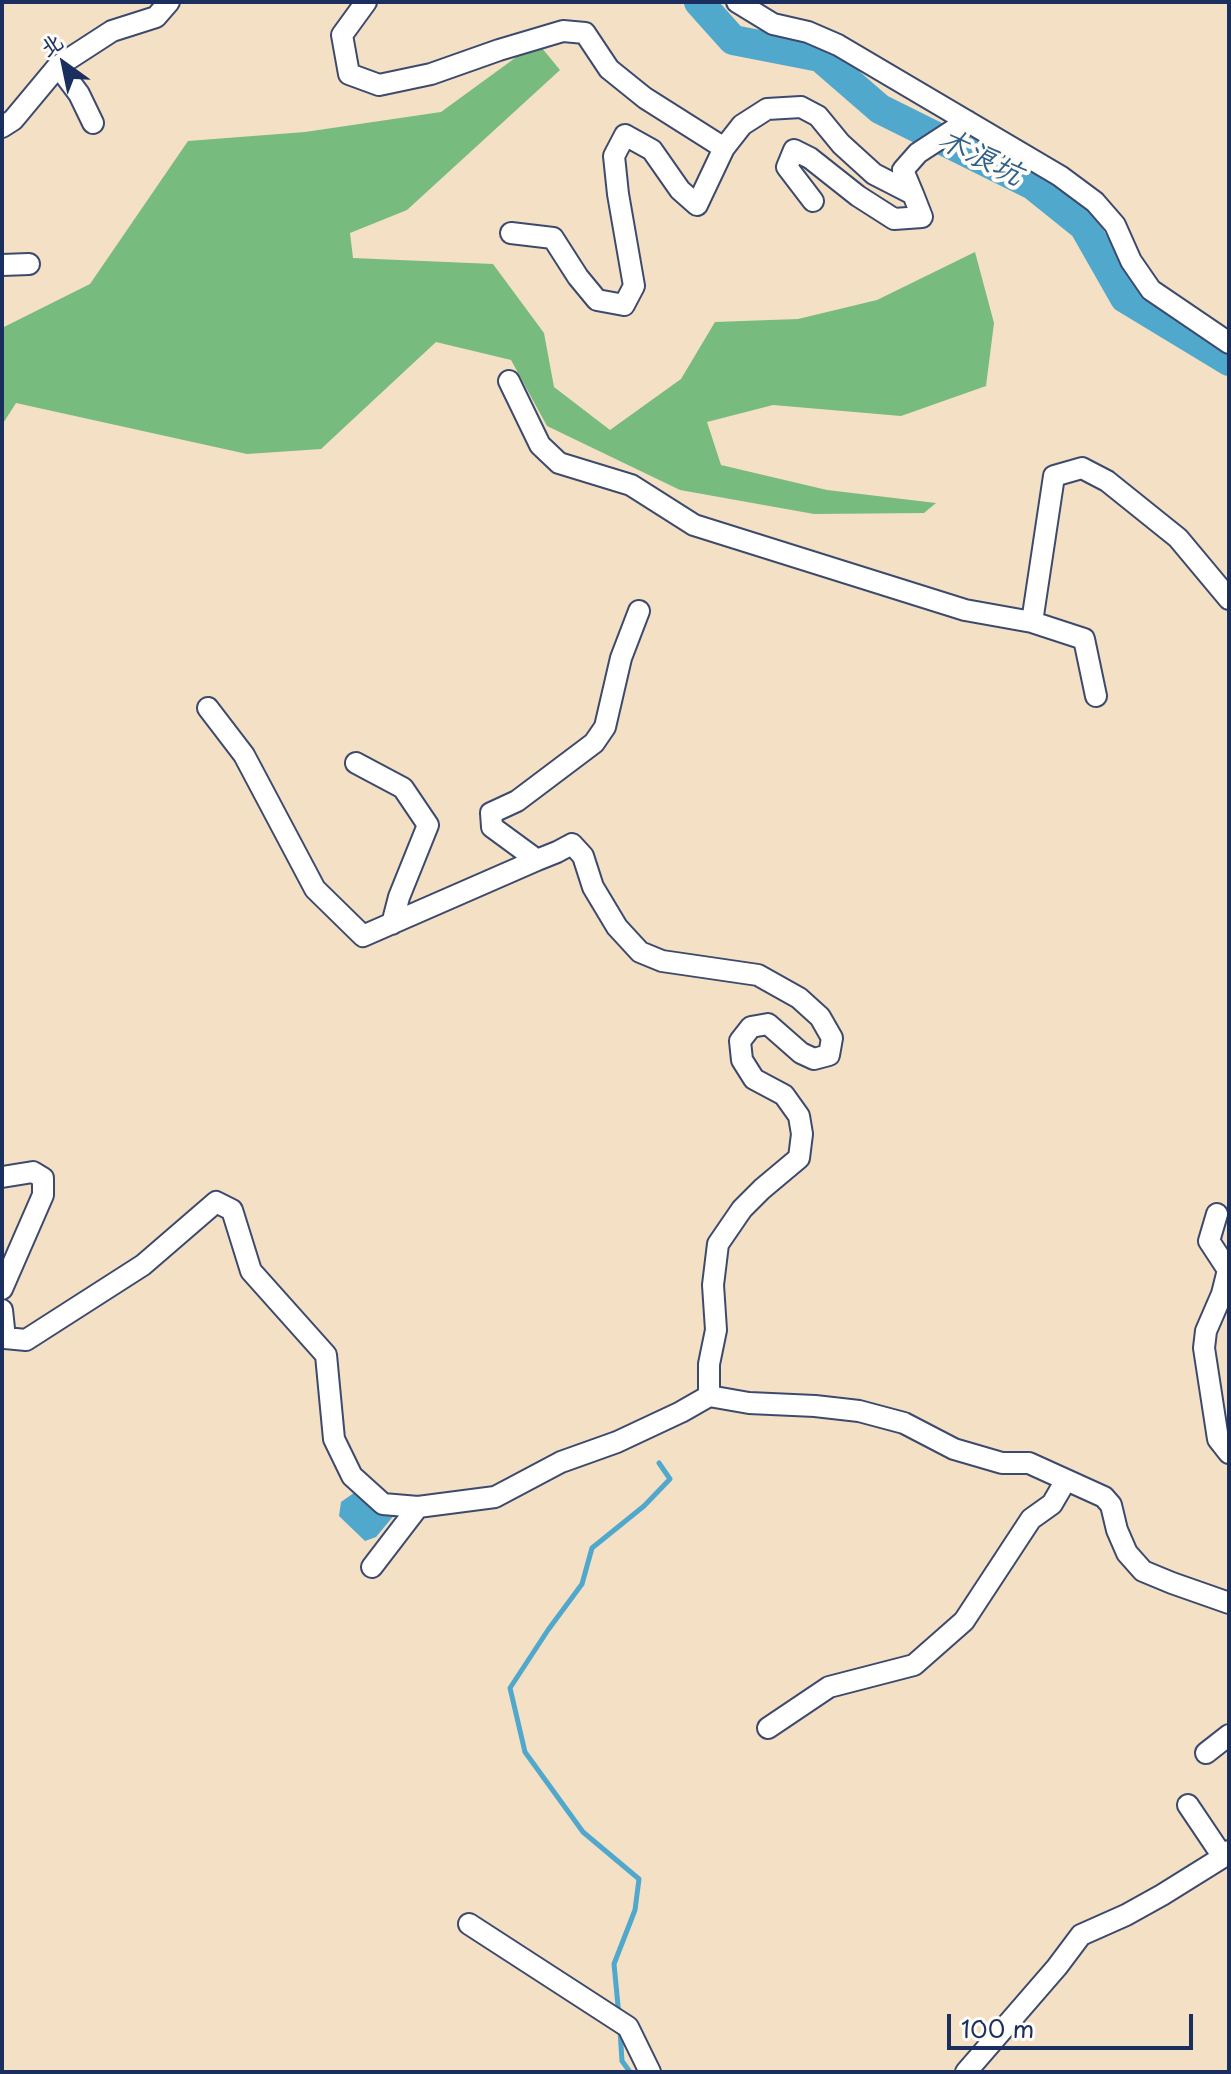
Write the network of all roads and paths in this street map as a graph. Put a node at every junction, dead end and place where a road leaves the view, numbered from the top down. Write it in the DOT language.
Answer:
graph roads {
  1 [pos="169,2"];
  2 [pos="366,2"];
  3 [pos="737,2"];
  4 [pos="58,66"];
  5 [pos="966,122"];
  6 [pos="93,123"];
  7 [pos="2,127"];
  8 [pos="724,148"];
  9 [pos="913,194"];
  10 [pos="813,201"];
  11 [pos="511,233"];
  12 [pos="29,264"];
  13 [pos="2,265"];
  14 [pos="1229,343"];
  15 [pos="509,381"];
  16 [pos="1229,599"];
  17 [pos="639,611"];
  18 [pos="1032,622"];
  19 [pos="1096,696"];
  20 [pos="208,708"];
  21 [pos="356,763"];
  22 [pos="537,860"];
  23 [pos="392,924"];
  24 [pos="2,1177"];
  25 [pos="1217,1214"];
  26 [pos="2,1289"];
  27 [pos="2,1310"];
  28 [pos="709,1396"];
  29 [pos="1229,1453"];
  30 [pos="1066,1480"];
  31 [pos="418,1507"];
  32 [pos="372,1567"];
  33 [pos="1229,1603"];
  34 [pos="768,1728"];
  35 [pos="1229,1735"];
  36 [pos="1206,1753"];
  37 [pos="1188,1805"];
  38 [pos="1226,1854"];
  39 [pos="469,1924"];
  40 [pos="650,2072"];
  41 [pos="966,2072"];
  1 -- 4 [label="street"];
  2 -- 8 [label="street"];
  3 -- 5 [label="street"];
  4 -- 6 [label="street"];
  4 -- 7 [label="street"];
  5 -- 9 [label="street"];
  5 -- 14 [label="street"];
  8 -- 9 [label="street"];
  8 -- 11 [label="street"];
  9 -- 10 [label="street"];
  12 -- 13 [label="street"];
  15 -- 18 [label="street"];
  16 -- 18 [label="street"];
  17 -- 22 [label="street"];
  18 -- 19 [label="street"];
  20 -- 23 [label="street"];
  21 -- 23 [label="street"];
  22 -- 23 [label="street"];
  22 -- 28 [label="street"];
  24 -- 26 [label="street"];
  25 -- 29 [label="street"];
  27 -- 31 [label="street"];
  28 -- 30 [label="street"];
  28 -- 31 [label="street"];
  30 -- 33 [label="street"];
  30 -- 34 [label="street"];
  31 -- 32 [label="street"];
  35 -- 36 [label="street"];
  37 -- 38 [label="street"];
  38 -- 41 [label="street"];
  39 -- 40 [label="street"];
}
